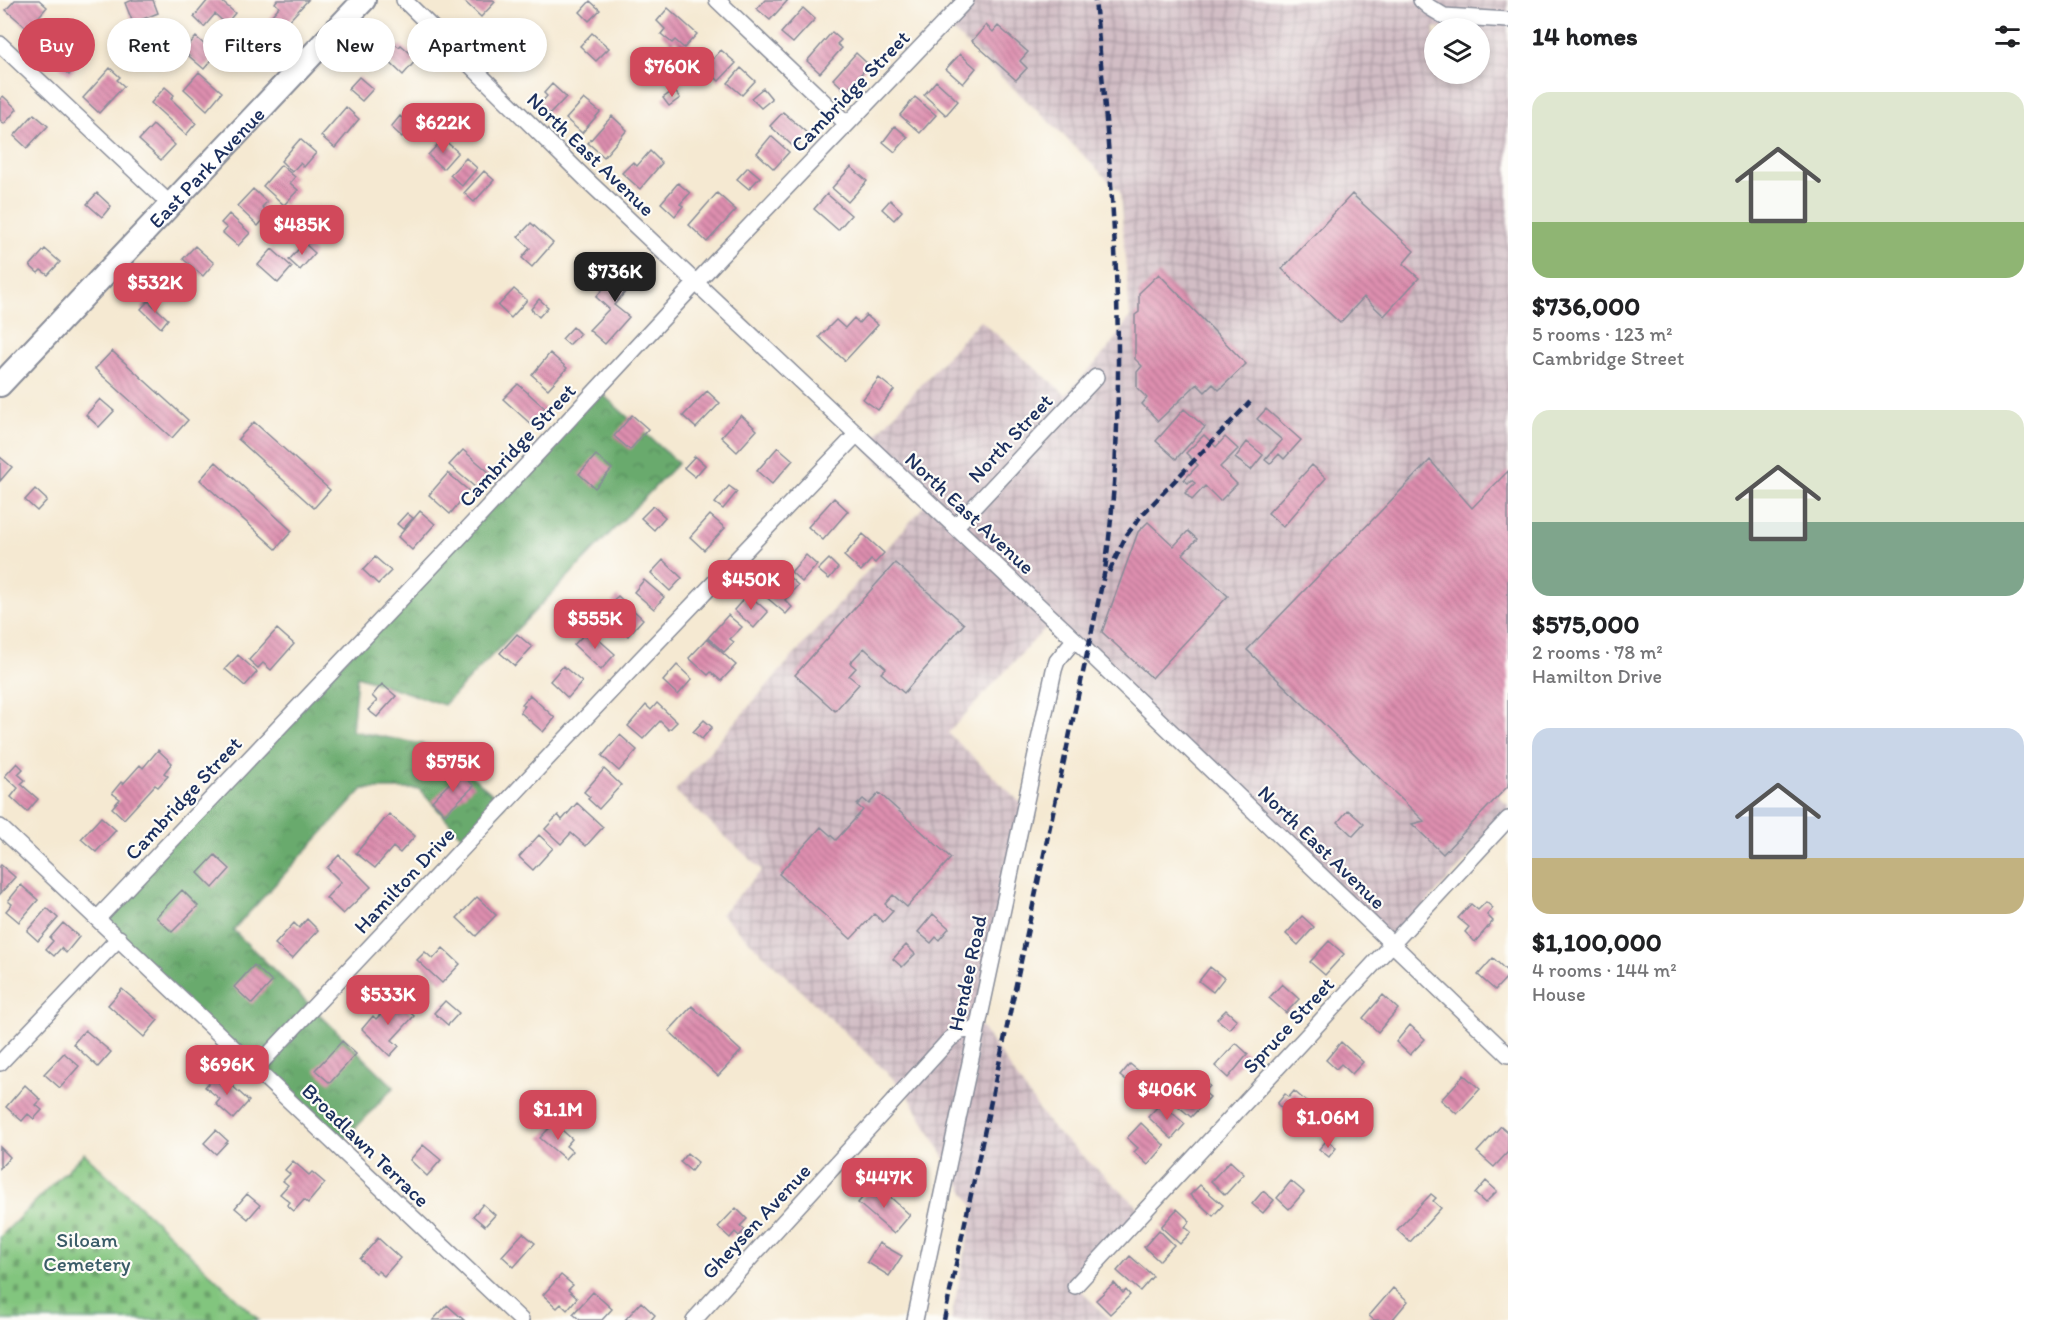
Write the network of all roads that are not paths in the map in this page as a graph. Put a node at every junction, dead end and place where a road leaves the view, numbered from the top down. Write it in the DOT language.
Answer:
graph roads {
  1 [pos="364,0"];
  2 [pos="404,0"];
  3 [pos="717,0"];
  4 [pos="966,0"];
  5 [pos="1421,0"];
  6 [pos="1508,20"];
  7 [pos="0,44"];
  8 [pos="847,124"];
  9 [pos="170,204"];
  10 [pos="695,284"];
  11 [pos="1096,377"];
  12 [pos="0,386"];
  13 [pos="856,435"];
  14 [pos="955,527"];
  15 [pos="1074,640"];
  16 [pos="1508,819"];
  17 [pos="0,827"];
  18 [pos="98,918"];
  19 [pos="119,938"];
  20 [pos="1392,943"];
  21 [pos="976,1029"];
  22 [pos="1508,1055"];
  23 [pos="0,1063"];
  24 [pos="255,1068"];
  25 [pos="1075,1286"];
  26 [pos="520,1320"];
  27 [pos="694,1320"];
  28 [pos="915,1320"];
  1 -- 9 [label="main road, East Park Avenue"];
  2 -- 10 [label="street, North East Avenue"];
  3 -- 8 [label="street"];
  4 -- 8 [label="street, Cambridge Street"];
  5 -- 6 [label="street"];
  7 -- 9 [label="street"];
  8 -- 10 [label="street, Cambridge Street"];
  9 -- 12 [label="main road, East Park Avenue"];
  10 -- 13 [label="street, North East Avenue"];
  10 -- 18 [label="street, Cambridge Street"];
  11 -- 14 [label="street, North Street"];
  13 -- 14 [label="street, North East Avenue"];
  13 -- 24 [label="street, Hamilton Drive"];
  14 -- 15 [label="street, North East Avenue"];
  15 -- 20 [label="street, North East Avenue"];
  15 -- 21 [label="street, Hendee Road"];
  16 -- 20 [label="street, Spruce Street"];
  17 -- 18 [label="street, Broadlawn Terrace"];
  18 -- 19 [label="street, Broadlawn Terrace"];
  19 -- 23 [label="street"];
  19 -- 24 [label="street, Broadlawn Terrace"];
  20 -- 22 [label="street, North East Avenue"];
  20 -- 25 [label="street, Spruce Street"];
  21 -- 27 [label="street, Gheysen Avenue"];
  21 -- 28 [label="street, Hendee Road"];
  24 -- 26 [label="street, Broadlawn Terrace"];
}
